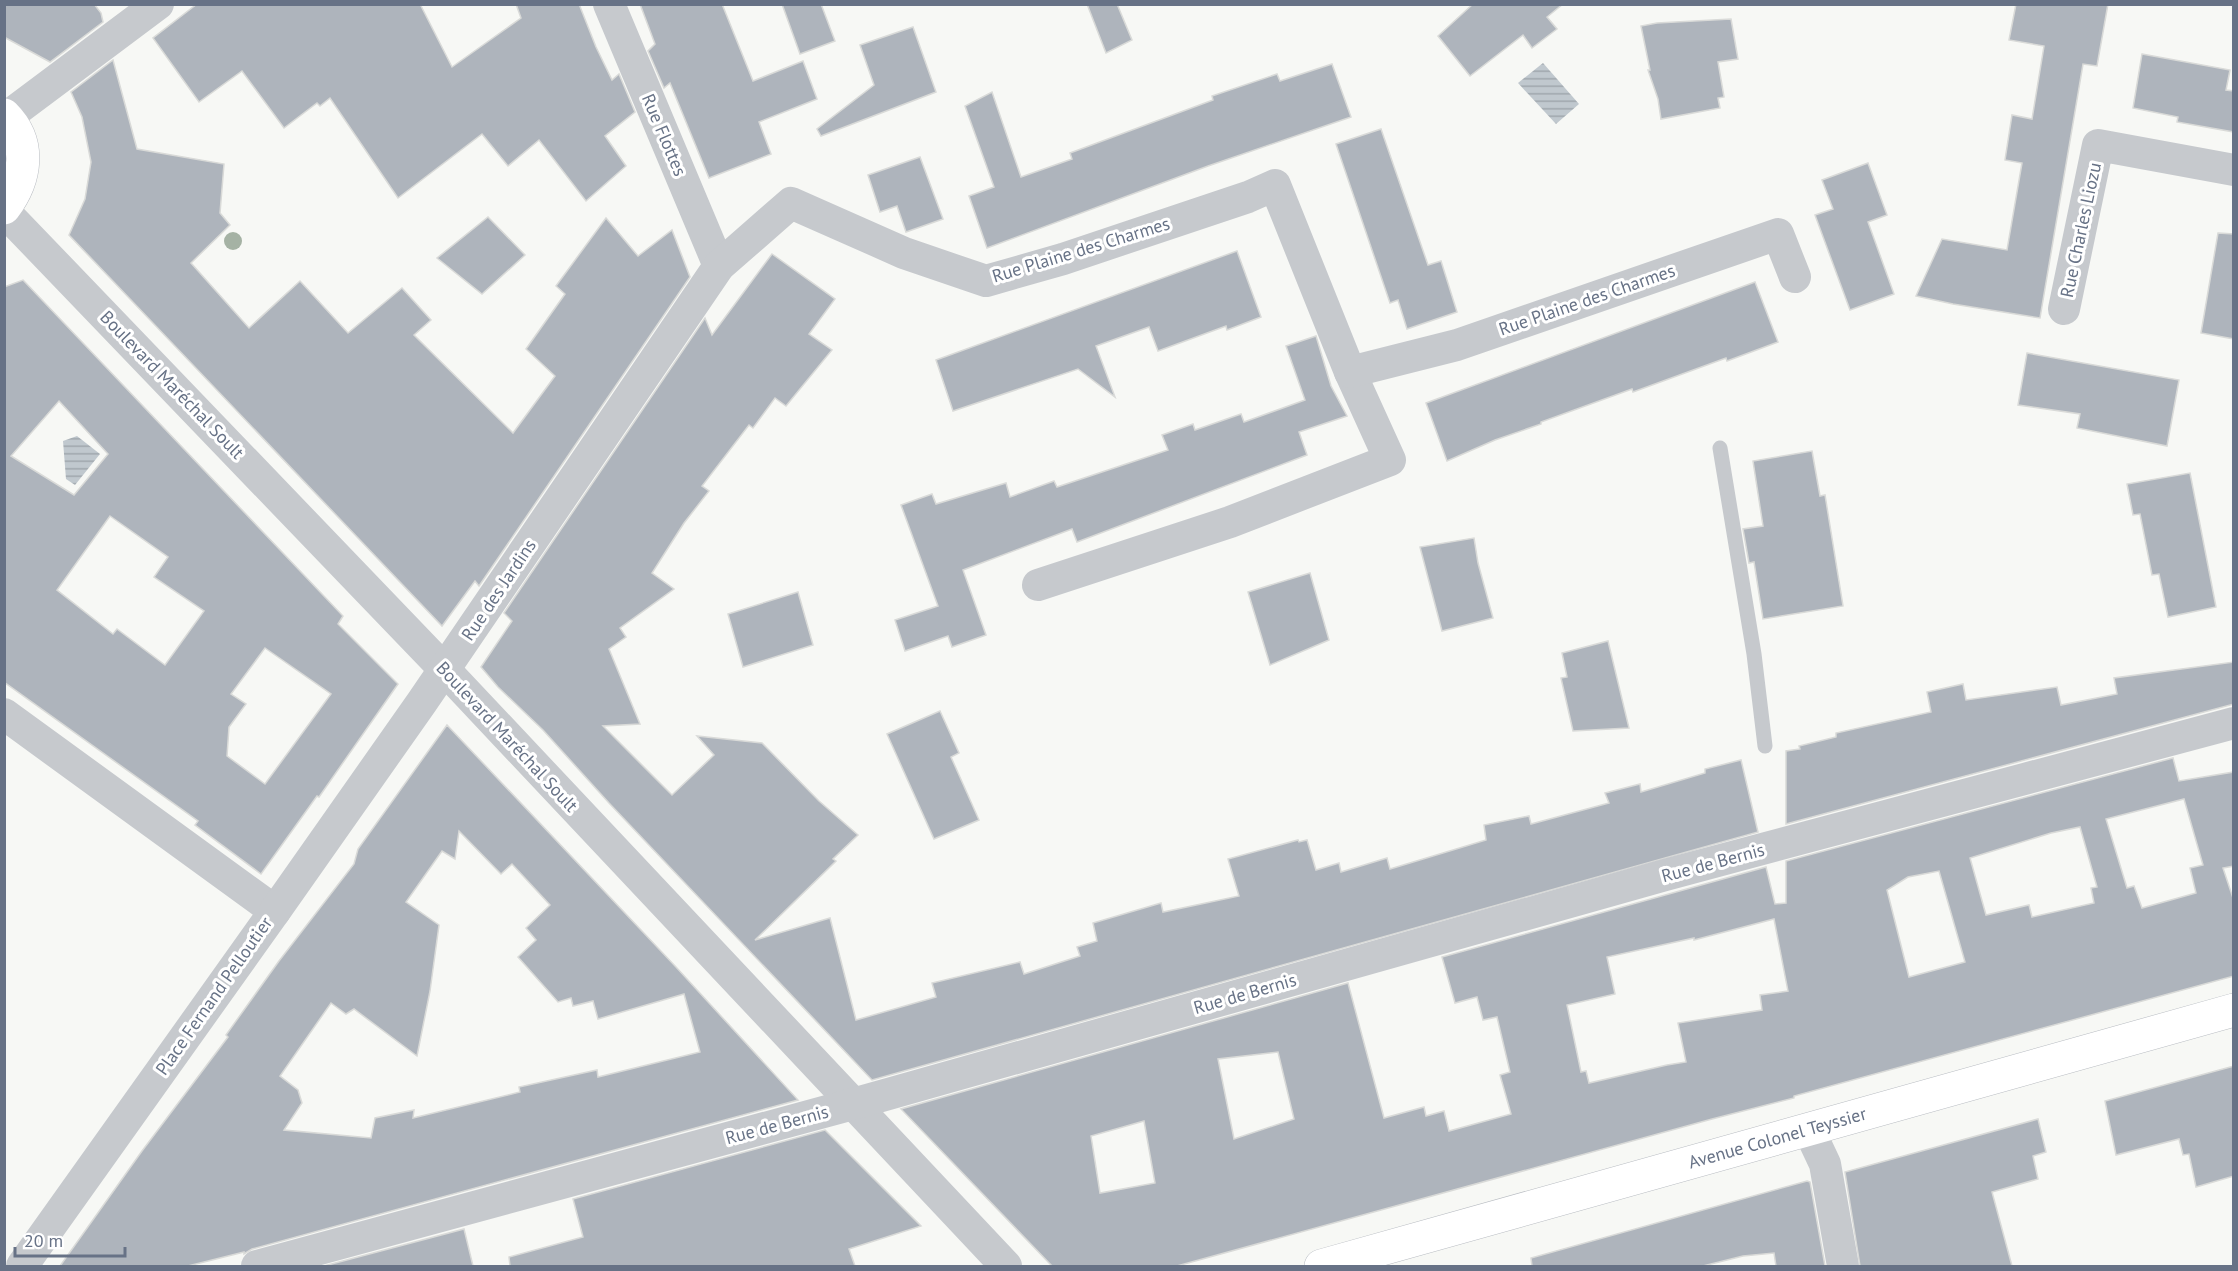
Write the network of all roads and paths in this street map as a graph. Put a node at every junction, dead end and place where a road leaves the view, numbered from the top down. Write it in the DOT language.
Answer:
graph roads {
  1 [pos="159,4"];
  2 [pos="609,4"];
  3 [pos="6,116"];
  4 [pos="2234,170"];
  5 [pos="4,209"];
  6 [pos="719,266"];
  7 [pos="1795,277"];
  8 [pos="2064,309"];
  9 [pos="1350,372"];
  10 [pos="1720,448"];
  11 [pos="1038,585"];
  12 [pos="445,670"];
  13 [pos="4,714"];
  14 [pos="2234,723"];
  15 [pos="1765,746"];
  16 [pos="275,911"];
  17 [pos="2234,1010"];
  18 [pos="853,1104"];
  19 [pos="1809,1130"];
  20 [pos="274,1264"];
  21 [pos="22,1266"];
  22 [pos="1006,1266"];
  23 [pos="1321,1266"];
  24 [pos="1843,1266"];
  1 -- 3 [label="street"];
  2 -- 6 [label="street, Rue Flottes"];
  3 -- 5 [label="main road"];
  4 -- 8 [label="street, Rue Charles Liozu"];
  5 -- 12 [label="street, Boulevard Maréchal Soult"];
  6 -- 9 [label="street, Rue Plaine des Charmes"];
  6 -- 12 [label="street, Rue des Jardins"];
  7 -- 9 [label="street, Rue Plaine des Charmes"];
  9 -- 11 [label="street, Rue Plaine des Charmes"];
  10 -- 15 [label="lane"];
  12 -- 16 [label="street, Rue des Jardins"];
  12 -- 18 [label="street, Boulevard Maréchal Soult"];
  13 -- 16 [label="street, Place Fernand Pelloutier"];
  14 -- 18 [label="street, Rue de Bernis"];
  16 -- 21 [label="street, Place Fernand Pelloutier"];
  17 -- 19 [label="main road, Avenue Colonel Teyssier"];
  18 -- 20 [label="street, Rue de Bernis"];
  18 -- 22 [label="street, Boulevard Maréchal Soult"];
  19 -- 23 [label="main road, Avenue Colonel Teyssier"];
  19 -- 24 [label="street"];
}
